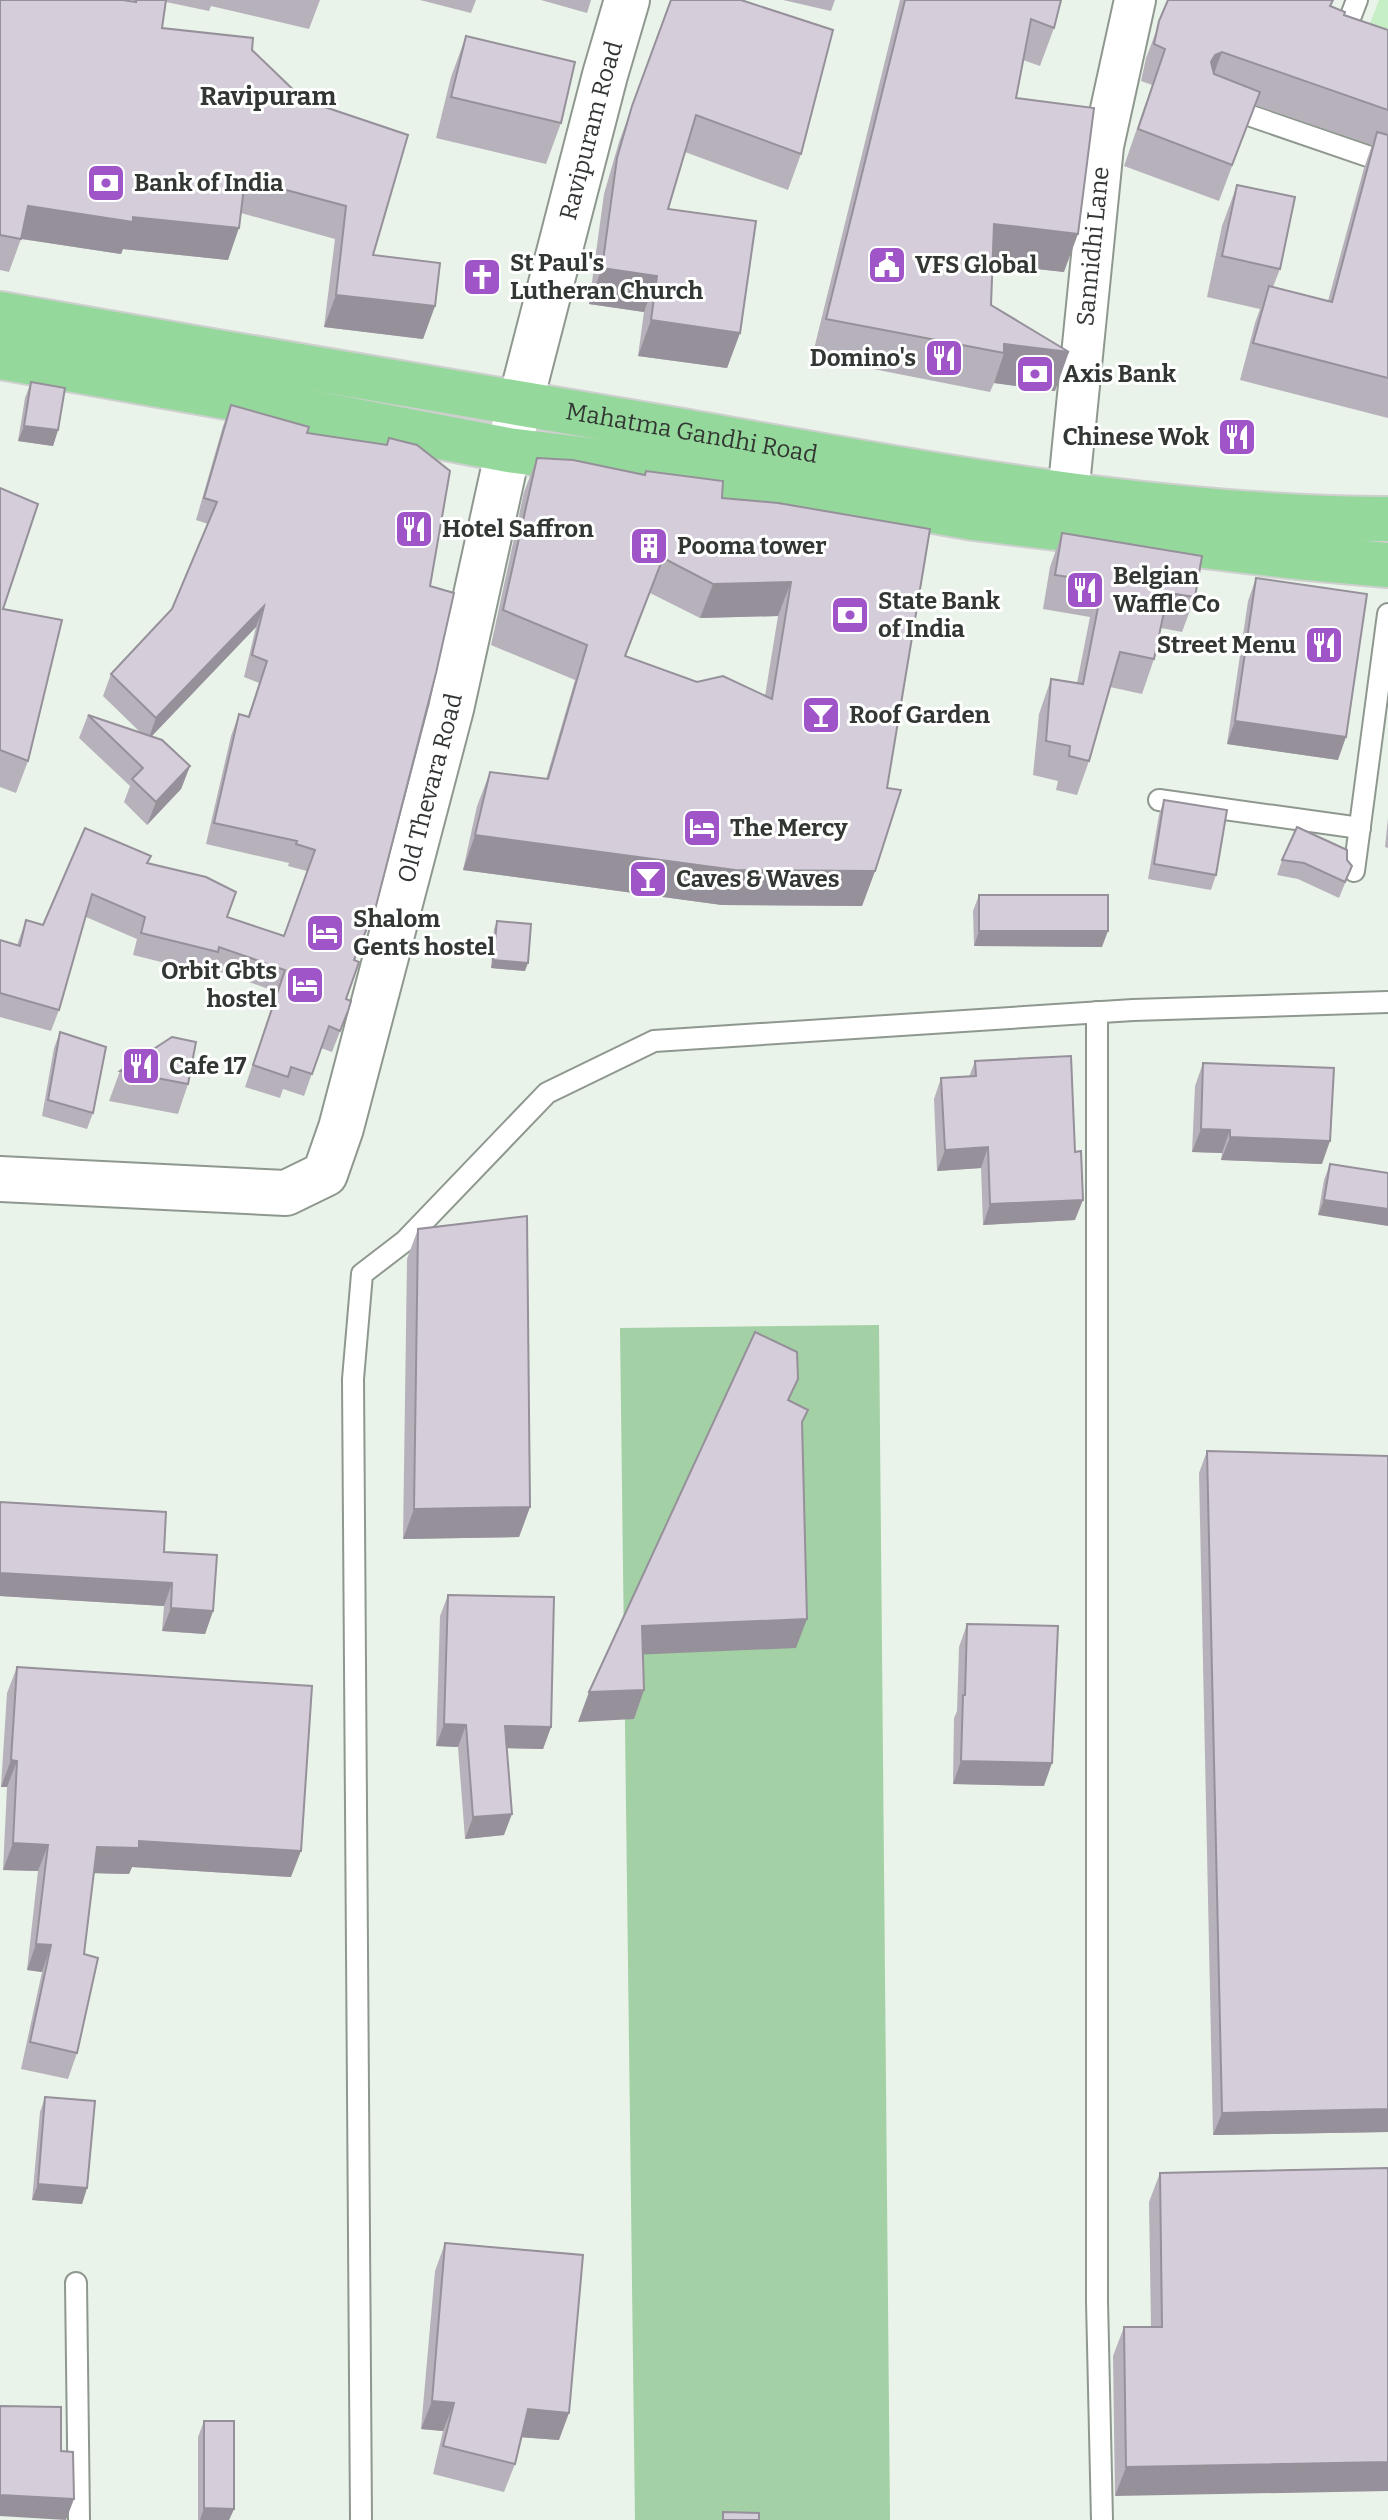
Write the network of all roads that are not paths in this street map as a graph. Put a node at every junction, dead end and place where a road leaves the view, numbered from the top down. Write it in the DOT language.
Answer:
graph roads {
  1 [pos="627,0"];
  2 [pos="1135,0"];
  3 [pos="1281,0"];
  4 [pos="1357,0"];
  5 [pos="1210,102"];
  6 [pos="1388,163"];
  7 [pos="0,314"];
  8 [pos="0,357"];
  9 [pos="519,403"];
  10 [pos="508,450"];
  11 [pos="1068,495"];
  12 [pos="1388,519"];
  13 [pos="1388,565"];
  14 [pos="1388,614"];
  15 [pos="1159,800"];
  16 [pos="1360,828"];
  17 [pos="1354,871"];
  18 [pos="1388,1002"];
  19 [pos="1097,1012"];
  20 [pos="0,1179"];
  21 [pos="76,2283"];
  22 [pos="79,2520"];
  23 [pos="361,2520"];
  24 [pos="1102,2520"];
  1 -- 9 [label="street, Ravipuram Road"];
  2 -- 11 [label="street, Sannidhi Lane"];
  3 -- 4 [label="lane"];
  5 -- 6 [label="lane"];
  7 -- 9 [label="main road, Mahatma Gandhi Road"];
  8 -- 10 [label="main road, Mahatma Gandhi Road"];
  9 -- 10 [label="street, Ravipuram Road"];
  9 -- 11 [label="main road, Mahatma Gandhi Road"];
  10 -- 13 [label="main road, Mahatma Gandhi Road"];
  10 -- 20 [label="street, Old Thevara Road"];
  11 -- 12 [label="main road, Mahatma Gandhi Road"];
  14 -- 16 [label="lane"];
  15 -- 16 [label="lane"];
  16 -- 17 [label="lane"];
  18 -- 19 [label="lane"];
  19 -- 23 [label="lane"];
  19 -- 24 [label="lane"];
  21 -- 22 [label="lane"];
}
